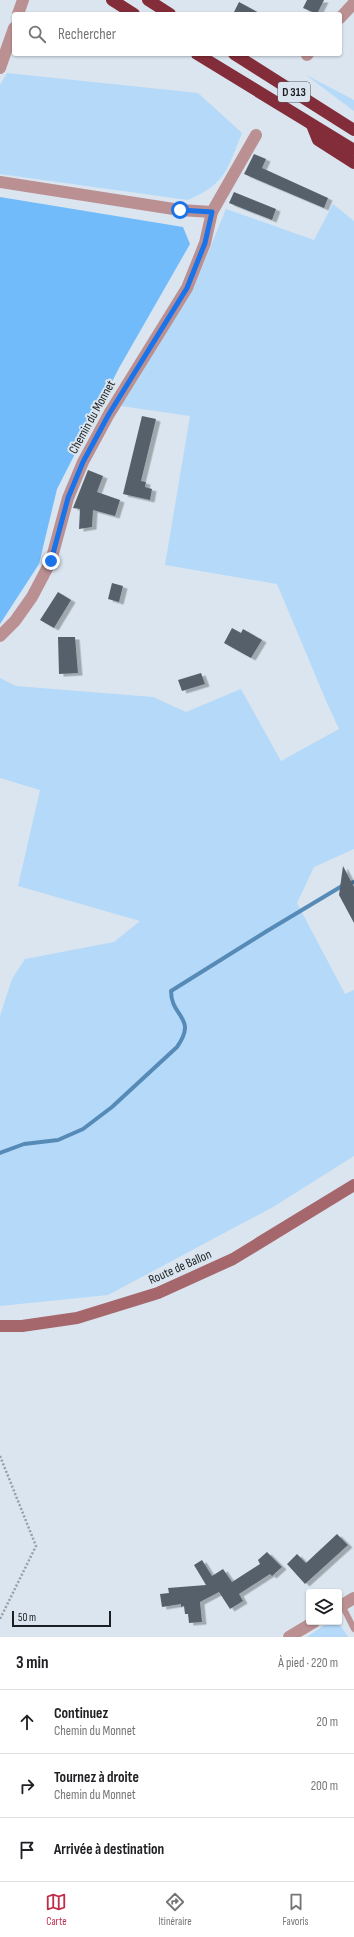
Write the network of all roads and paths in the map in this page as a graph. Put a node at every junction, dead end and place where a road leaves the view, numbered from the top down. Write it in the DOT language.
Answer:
graph roads {
  1 [pos="23,0"];
  2 [pos="112,0"];
  3 [pos="148,0"];
  4 [pos="354,2"];
  5 [pos="19,12"];
  6 [pos="131,12"];
  7 [pos="167,12"];
  8 [pos="342,16"];
  9 [pos="12,34"];
  10 [pos="200,56"];
  11 [pos="237,56"];
  12 [pos="0,68"];
  13 [pos="312,124"];
  14 [pos="354,130"];
  15 [pos="256,135"];
  16 [pos="354,150"];
  17 [pos="354,163"];
  18 [pos="0,182"];
  19 [pos="212,212"];
  20 [pos="0,636"];
  21 [pos="354,1185"];
  22 [pos="0,1326"];
  23 [pos="0,1456"];
  24 [pos="354,1598"];
  25 [pos="342,1605"];
  26 [pos="342,1609"];
  27 [pos="0,1619"];
  28 [pos="309,1625"];
  29 [pos="354,1630"];
  30 [pos="289,1637"];
  1 -- 5 [label="street"];
  2 -- 6 [label="highway"];
  3 -- 7 [label="highway"];
  4 -- 8 [label="street"];
  9 -- 12 [label="street"];
  10 -- 13 [label="highway, D 313"];
  11 -- 14 [label="highway, D 313"];
  13 -- 16 [label="highway, D 313"];
  13 -- 17 [label="highway"];
  15 -- 19 [label="street, Chemin du Monnet"];
  18 -- 19 [label="street"];
  19 -- 20 [label="street, Chemin du Monnet"];
  21 -- 22 [label="main road, Route de Ballon"];
  23 -- 27 [label="path"];
  24 -- 25 [label="street"];
  26 -- 29 [label="lane"];
  28 -- 30 [label="street"];
}
